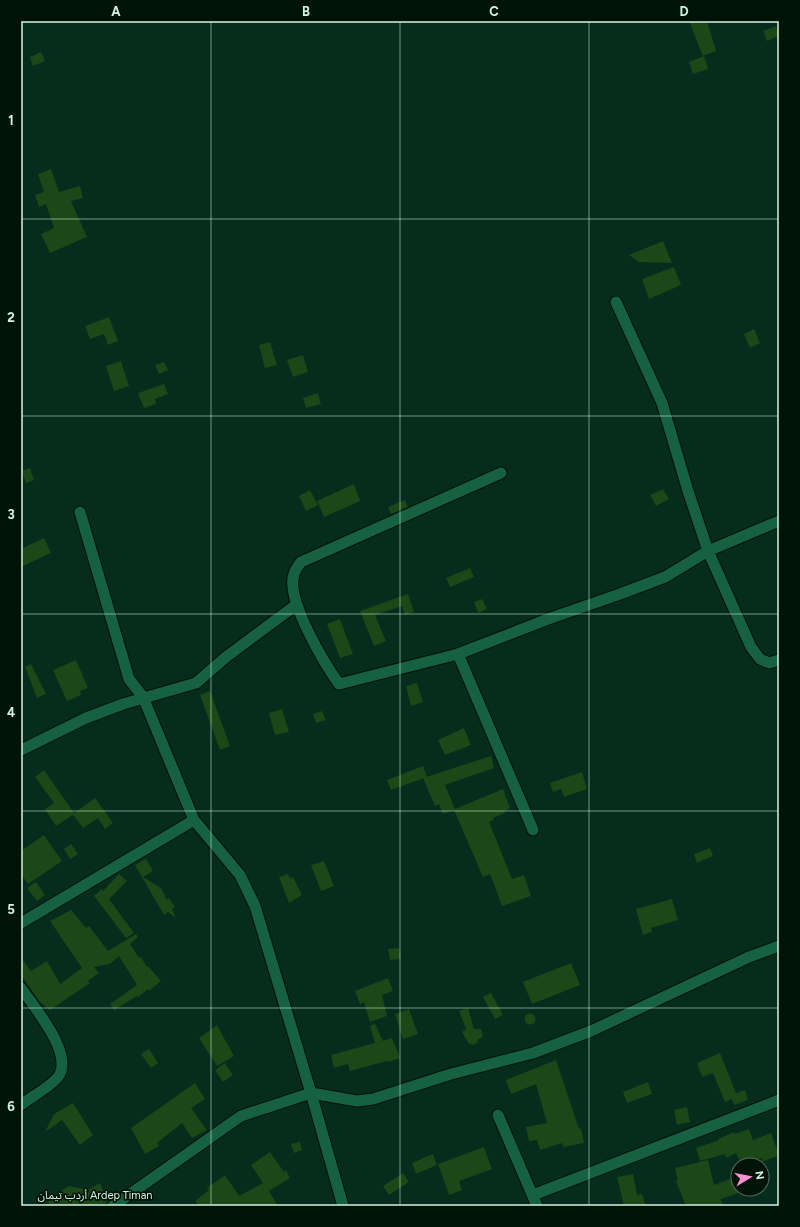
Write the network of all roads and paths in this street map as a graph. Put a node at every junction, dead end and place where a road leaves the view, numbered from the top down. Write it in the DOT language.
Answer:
graph roads {
  1 [pos="616,302"];
  2 [pos="501,473"];
  3 [pos="80,512"];
  4 [pos="779,521"];
  5 [pos="708,551"];
  6 [pos="296,605"];
  7 [pos="458,654"];
  8 [pos="779,660"];
  9 [pos="143,698"];
  10 [pos="21,750"];
  11 [pos="194,820"];
  12 [pos="533,830"];
  13 [pos="21,923"];
  14 [pos="779,946"];
  15 [pos="21,988"];
  16 [pos="311,1092"];
  17 [pos="779,1100"];
  18 [pos="21,1105"];
  19 [pos="498,1115"];
  20 [pos="533,1195"];
  21 [pos="113,1206"];
  22 [pos="342,1206"];
  23 [pos="537,1206"];
  1 -- 5 [label="street"];
  2 -- 6 [label="street"];
  3 -- 9 [label="street"];
  4 -- 5 [label="street"];
  5 -- 7 [label="street"];
  5 -- 8 [label="street"];
  6 -- 7 [label="street"];
  6 -- 9 [label="street"];
  7 -- 12 [label="street"];
  9 -- 10 [label="street"];
  9 -- 11 [label="street"];
  11 -- 13 [label="street"];
  11 -- 16 [label="street"];
  14 -- 16 [label="street"];
  15 -- 18 [label="street"];
  16 -- 21 [label="street"];
  16 -- 22 [label="street"];
  17 -- 20 [label="street"];
  19 -- 20 [label="street"];
  20 -- 23 [label="street"];
}
